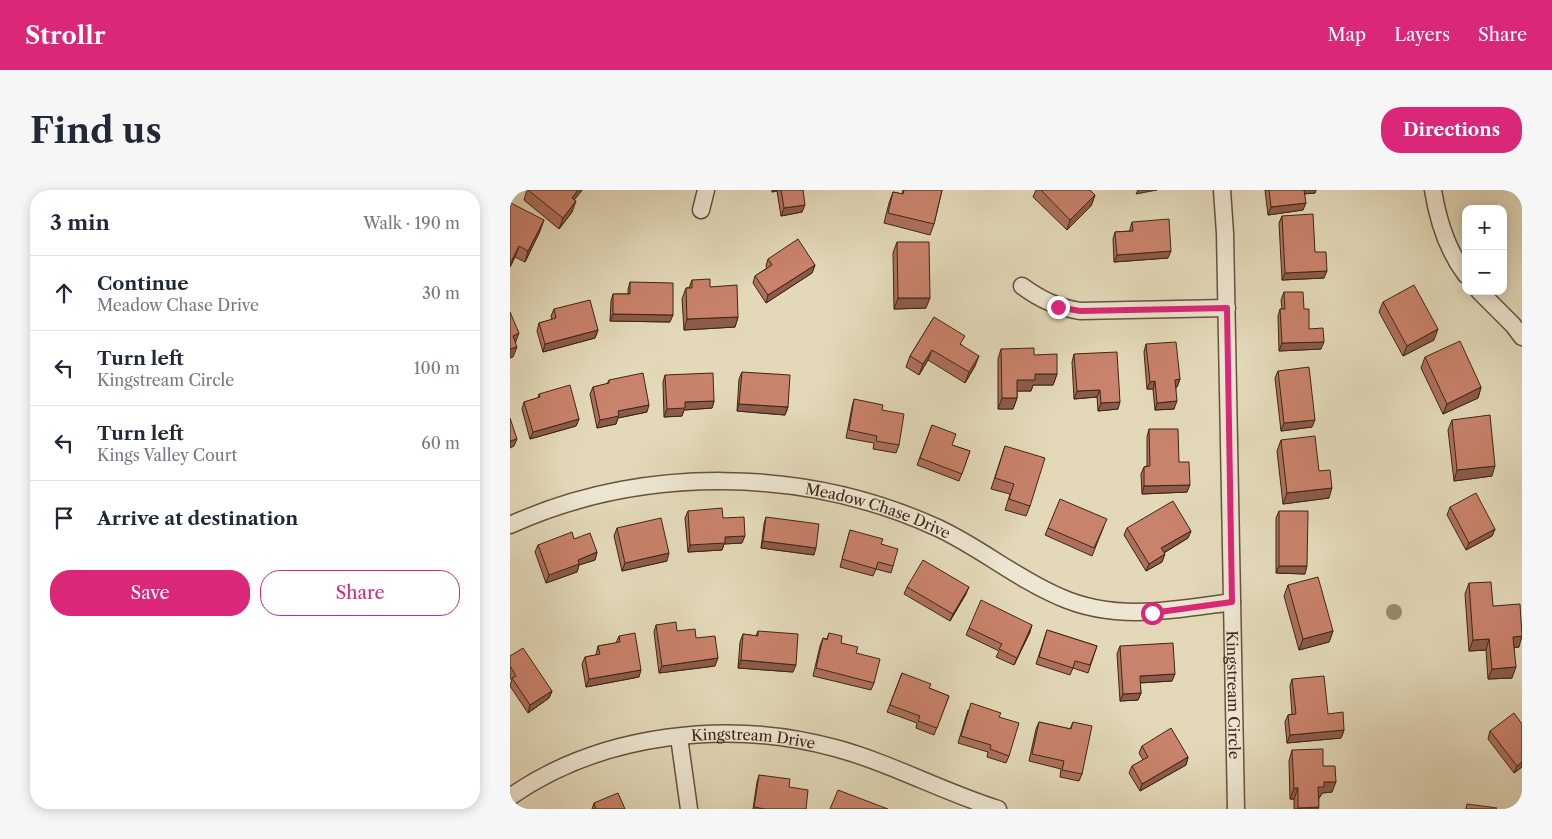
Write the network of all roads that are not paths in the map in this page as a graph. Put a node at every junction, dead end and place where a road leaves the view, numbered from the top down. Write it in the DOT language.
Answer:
graph roads {
  1 [pos="706,190"];
  2 [pos="1222,190"];
  3 [pos="1433,190"];
  4 [pos="701,210"];
  5 [pos="1462,268"];
  6 [pos="1022,286"];
  7 [pos="1483,295"];
  8 [pos="1227,308"];
  9 [pos="1522,337"];
  10 [pos="510,525"];
  11 [pos="1232,602"];
  12 [pos="679,736"];
  13 [pos="512,790"];
  14 [pos="689,809"];
  15 [pos="998,809"];
  16 [pos="1236,809"];
  1 -- 4 [label="street"];
  2 -- 8 [label="street, Kingstream Circle"];
  3 -- 5 [label="street"];
  6 -- 8 [label="street"];
  7 -- 9 [label="street"];
  8 -- 11 [label="street, Kingstream Circle"];
  10 -- 11 [label="street, Meadow Chase Drive"];
  11 -- 16 [label="street, Kingstream Circle"];
  12 -- 13 [label="street, Kingstream Drive"];
  12 -- 14 [label="street"];
  12 -- 15 [label="street, Kingstream Drive"];
}
